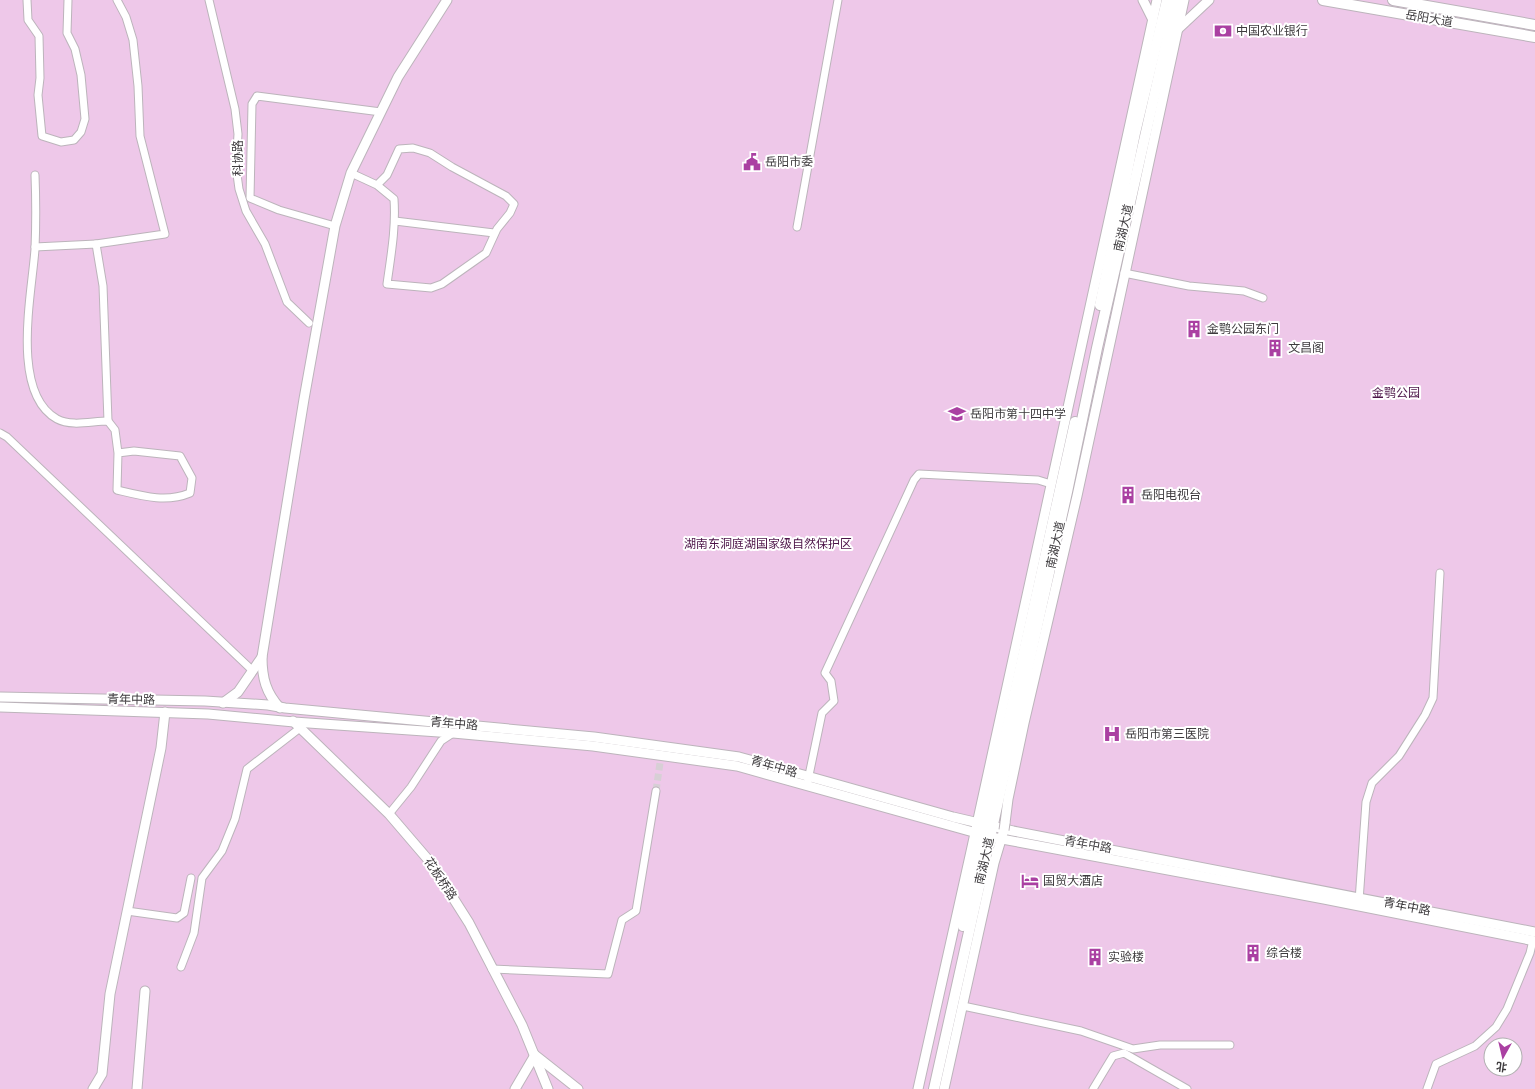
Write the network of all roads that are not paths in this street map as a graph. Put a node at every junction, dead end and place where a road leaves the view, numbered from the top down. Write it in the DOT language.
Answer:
graph roads {
  1 [pos="27,0"];
  2 [pos="68,0"];
  3 [pos="117,0"];
  4 [pos="209,0"];
  5 [pos="447,0"];
  6 [pos="838,0"];
  7 [pos="1143,0"];
  8 [pos="1157,0"];
  9 [pos="1167,0"];
  10 [pos="1176,0"];
  11 [pos="1184,0"];
  12 [pos="1209,0"];
  13 [pos="1323,0"];
  14 [pos="1393,0"];
  15 [pos="1152,19"];
  16 [pos="1535,25"];
  17 [pos="1178,29"];
  18 [pos="1163,37"];
  19 [pos="1535,37"];
  20 [pos="381,112"];
  21 [pos="351,173"];
  22 [pos="35,175"];
  23 [pos="377,185"];
  24 [pos="395,221"];
  25 [pos="335,226"];
  26 [pos="797,227"];
  27 [pos="494,233"];
  28 [pos="96,244"];
  29 [pos="35,247"];
  30 [pos="1124,273"];
  31 [pos="1263,298"];
  32 [pos="309,323"];
  33 [pos="108,421"];
  34 [pos="0,433"];
  35 [pos="118,453"];
  36 [pos="1051,484"];
  37 [pos="1440,573"];
  38 [pos="262,657"];
  39 [pos="253,671"];
  40 [pos="0,697"];
  41 [pos="223,703"];
  42 [pos="279,707"];
  43 [pos="0,708"];
  44 [pos="165,712"];
  45 [pos="297,725"];
  46 [pos="453,733"];
  47 [pos="809,777"];
  48 [pos="807,786"];
  49 [pos="656,791"];
  50 [pos="388,814"];
  51 [pos="984,830"];
  52 [pos="1001,839"];
  53 [pos="191,878"];
  54 [pos="1359,901"];
  55 [pos="127,911"];
  56 [pos="1534,937"];
  57 [pos="181,968"];
  58 [pos="492,969"];
  59 [pos="145,991"];
  60 [pos="963,1006"];
  61 [pos="1230,1045"];
  62 [pos="535,1055"];
  63 [pos="1095,1088"];
  64 [pos="93,1089"];
  65 [pos="137,1089"];
  66 [pos="515,1089"];
  67 [pos="548,1089"];
  68 [pos="578,1089"];
  69 [pos="918,1089"];
  70 [pos="927,1089"];
  71 [pos="934,1089"];
  72 [pos="944,1089"];
  73 [pos="1187,1089"];
  74 [pos="1427,1089"];
  1 -- 2 [label="street"];
  3 -- 28 [label="street"];
  4 -- 32 [label="street, 科协路"];
  5 -- 20 [label="main road"];
  6 -- 26 [label="street"];
  7 -- 15 [label="main road"];
  8 -- 15 [label="main road"];
  9 -- 18 [label="main road, 南湖大道"];
  10 -- 18 [label="main road, 南湖大道"];
  11 -- 17 [label="main road"];
  12 -- 17 [label="main road"];
  13 -- 19 [label="main road, 岳阳大道"];
  14 -- 16 [label="main road, 岳阳大道"];
  15 -- 18 [label="main road"];
  15 -- 36 [label="main road"];
  17 -- 18 [label="main road"];
  17 -- 30 [label="main road"];
  18 -- 51 [label="main road, 南湖大道"];
  20 -- 21 [label="main road"];
  20 -- 25 [label="street"];
  21 -- 23 [label="street"];
  21 -- 25 [label="main road"];
  22 -- 29 [label="street"];
  23 -- 24 [label="street"];
  23 -- 27 [label="street"];
  24 -- 27 [label="street"];
  24 -- 27 [label="street"];
  25 -- 38 [label="main road"];
  28 -- 29 [label="street"];
  28 -- 33 [label="street"];
  29 -- 33 [label="street"];
  30 -- 31 [label="street"];
  30 -- 52 [label="main road"];
  33 -- 35 [label="street"];
  34 -- 39 [label="street"];
  35 -- 35 [label="street"];
  36 -- 47 [label="street"];
  36 -- 51 [label="main road"];
  37 -- 54 [label="street"];
  38 -- 39 [label="main road"];
  38 -- 42 [label="main road, 花板桥路"];
  39 -- 41 [label="main road"];
  40 -- 41 [label="main road, 青年中路"];
  41 -- 42 [label="main road, 青年中路"];
  42 -- 45 [label="main road, 花板桥路"];
  42 -- 47 [label="main road, 青年中路"];
  43 -- 44 [label="main road, 青年中路"];
  44 -- 45 [label="main road, 青年中路"];
  44 -- 55 [label="main road"];
  45 -- 46 [label="main road, 青年中路"];
  45 -- 50 [label="main road, 花板桥路"];
  45 -- 57 [label="street"];
  46 -- 48 [label="main road, 青年中路"];
  46 -- 50 [label="street"];
  47 -- 48 [label="street"];
  47 -- 51 [label="main road, 青年中路"];
  48 -- 51 [label="main road, 青年中路"];
  49 -- 58 [label="street"];
  50 -- 58 [label="main road, 花板桥路"];
  51 -- 52 [label="main road, 青年中路"];
  51 -- 54 [label="main road, 青年中路"];
  51 -- 69 [label="main road"];
  51 -- 70 [label="main road, 南湖大道"];
  51 -- 71 [label="main road, 南湖大道"];
  52 -- 54 [label="main road, 青年中路"];
  52 -- 60 [label="main road"];
  53 -- 55 [label="street"];
  54 -- 56 [label="main road, 青年中路"];
  55 -- 64 [label="main road"];
  56 -- 74 [label="street"];
  58 -- 62 [label="main road, 花板桥路"];
  59 -- 65 [label="main road"];
  60 -- 61 [label="street"];
  60 -- 72 [label="main road"];
  62 -- 66 [label="main road"];
  62 -- 67 [label="main road, 花板桥路"];
  62 -- 68 [label="main road"];
  63 -- 73 [label="street"];
}
